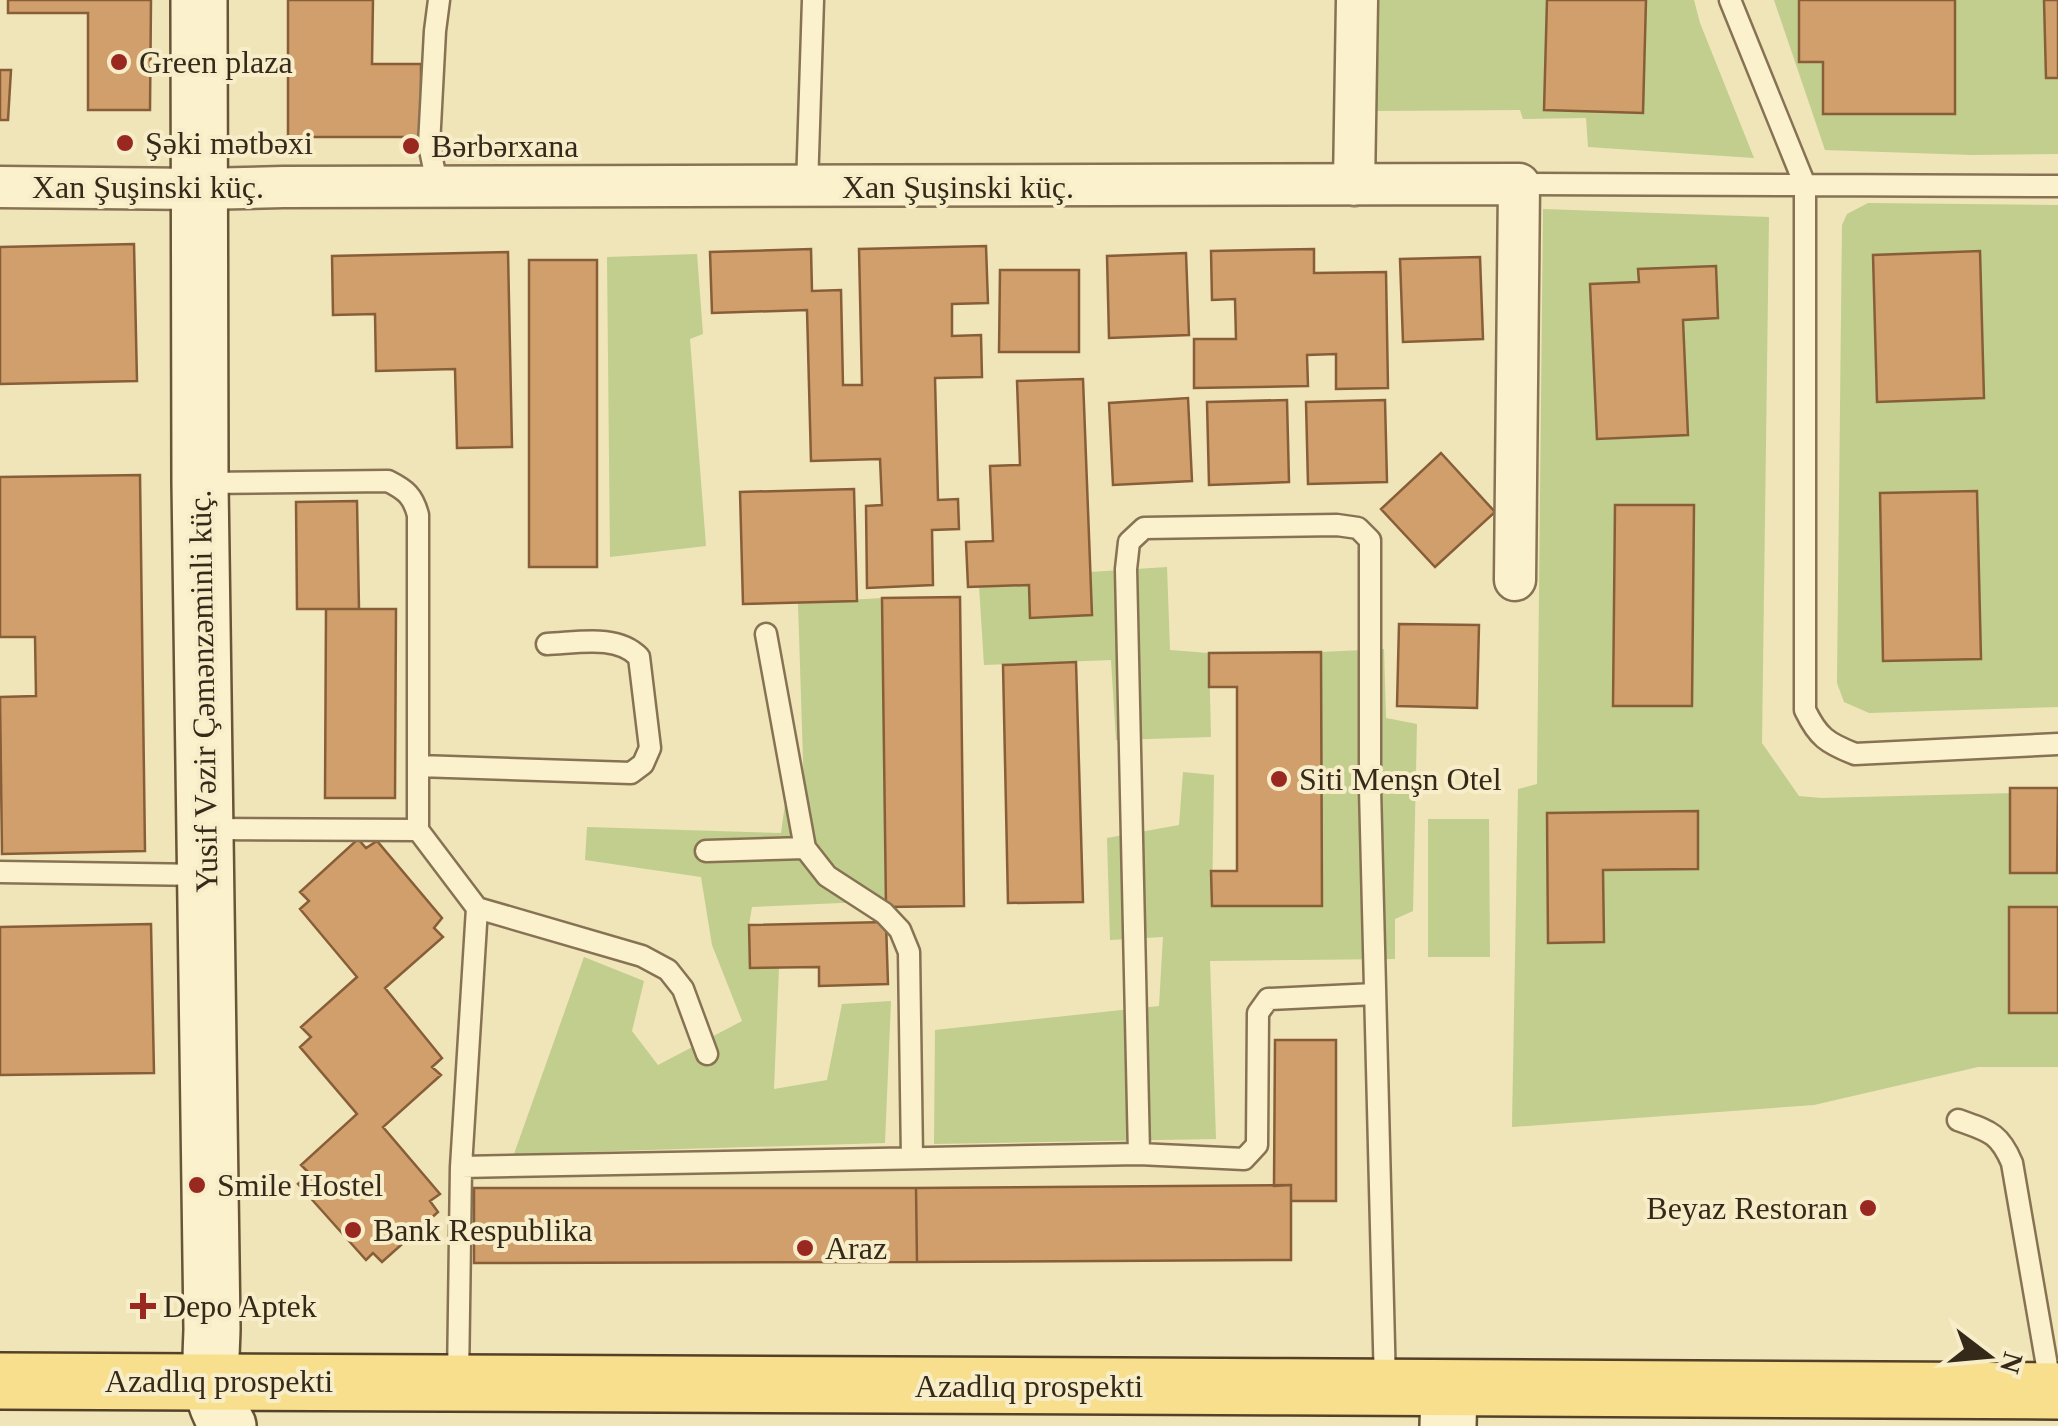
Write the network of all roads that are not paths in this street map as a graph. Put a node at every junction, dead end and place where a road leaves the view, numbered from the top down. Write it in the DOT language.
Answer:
graph roads {
  1 [pos="199,0"];
  2 [pos="439,0"];
  3 [pos="813,0"];
  4 [pos="1357,0"];
  5 [pos="1730,0"];
  6 [pos="1520,184"];
  7 [pos="1354,185"];
  8 [pos="1805,185"];
  9 [pos="2058,186"];
  10 [pos="807,187"];
  11 [pos="0,188"];
  12 [pos="438,188"];
  13 [pos="200,189"];
  14 [pos="200,483"];
  15 [pos="1515,580"];
  16 [pos="766,634"];
  17 [pos="547,644"];
  18 [pos="2058,744"];
  19 [pos="418,766"];
  20 [pos="418,830"];
  21 [pos="805,848"];
  22 [pos="706,851"];
  23 [pos="206,852"];
  24 [pos="0,872"];
  25 [pos="477,908"];
  26 [pos="1375,994"];
  27 [pos="707,1054"];
  28 [pos="1958,1120"];
  29 [pos="1139,1154"];
  30 [pos="912,1158"];
  31 [pos="461,1167"];
  32 [pos="0,1381"];
  33 [pos="458,1381"];
  34 [pos="1385,1388"];
  35 [pos="2054,1391"];
  36 [pos="220,1404"];
  37 [pos="941,1406"];
  38 [pos="1449,1408"];
  1 -- 13 [label="main road, Yusif Vəzir Çəmənzəminli küç."];
  2 -- 12 [label="lane"];
  3 -- 10 [label="lane"];
  4 -- 7 [label="street"];
  5 -- 8 [label="lane"];
  6 -- 7 [label="street, Xan Şuşinski küç."];
  6 -- 8 [label="lane"];
  6 -- 15 [label="street"];
  7 -- 10 [label="street, Xan Şuşinski küç."];
  8 -- 9 [label="lane"];
  8 -- 18 [label="lane"];
  10 -- 12 [label="street, Xan Şuşinski küç."];
  11 -- 13 [label="street, Xan Şuşinski küç."];
  12 -- 13 [label="street, Xan Şuşinski küç."];
  13 -- 14 [label="main road, Yusif Vəzir Çəmənzəminli küç."];
  14 -- 19 [label="lane"];
  14 -- 23 [label="main road, Yusif Vəzir Çəmənzəminli küç."];
  16 -- 21 [label="lane"];
  17 -- 19 [label="lane"];
  19 -- 20 [label="lane"];
  20 -- 23 [label="lane"];
  20 -- 25 [label="lane"];
  21 -- 22 [label="lane"];
  21 -- 30 [label="lane"];
  23 -- 24 [label="lane"];
  23 -- 36 [label="main road, Yusif Vəzir Çəmənzəminli küç."];
  25 -- 27 [label="lane"];
  25 -- 31 [label="lane"];
  26 -- 29 [label="lane"];
  26 -- 29 [label="lane"];
  26 -- 34 [label="lane"];
  28 -- 35 [label="lane"];
  29 -- 30 [label="lane"];
  30 -- 31 [label="lane"];
  31 -- 33 [label="lane"];
  32 -- 36 [label="main road, Azadlıq prospekti"];
  33 -- 36 [label="main road, Azadlıq prospekti"];
  33 -- 37 [label="main road, Azadlıq prospekti"];
  34 -- 37 [label="main road, Azadlıq prospekti"];
  34 -- 38 [label="main road, Azadlıq prospekti"];
  35 -- 38 [label="main road, Azadlıq prospekti"];
}
